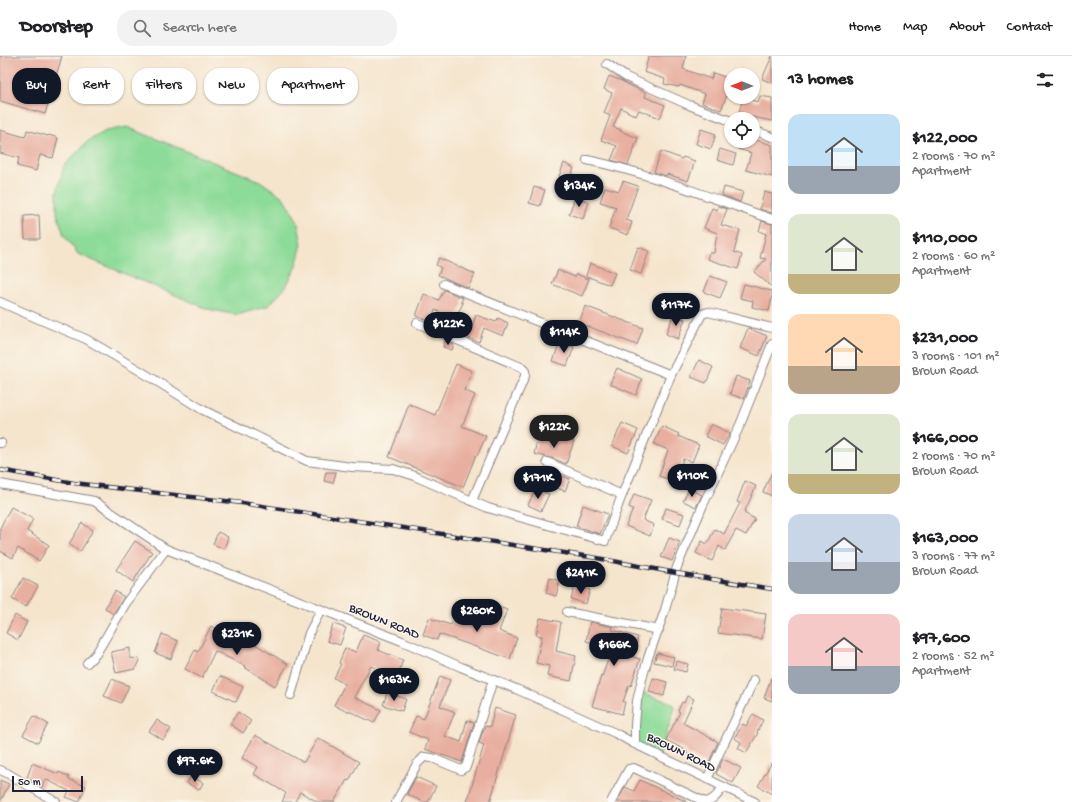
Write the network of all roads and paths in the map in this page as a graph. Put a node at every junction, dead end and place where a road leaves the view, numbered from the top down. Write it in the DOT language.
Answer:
graph roads {
  1 [pos="607,64"];
  2 [pos="724,118"];
  3 [pos="760,133"];
  4 [pos="772,138"];
  5 [pos="586,160"];
  6 [pos="772,219"];
  7 [pos="444,284"];
  8 [pos="0,302"];
  9 [pos="417,323"];
  10 [pos="772,328"];
  11 [pos="772,344"];
  12 [pos="671,375"];
  13 [pos="547,462"];
  14 [pos="0,484"];
  15 [pos="622,495"];
  16 [pos="472,501"];
  17 [pos="166,550"];
  18 [pos="321,610"];
  19 [pos="568,612"];
  20 [pos="659,630"];
  21 [pos="87,663"];
  22 [pos="493,680"];
  23 [pos="754,680"];
  24 [pos="291,695"];
  25 [pos="635,744"];
  26 [pos="0,770"];
  27 [pos="707,779"];
  28 [pos="723,787"];
  29 [pos="56,802"];
  30 [pos="396,802"];
  31 [pos="611,802"];
  32 [pos="754,802"];
  1 -- 2 [label="street"];
  3 -- 4 [label="street"];
  5 -- 6 [label="street"];
  7 -- 12 [label="street"];
  8 -- 16 [label="street"];
  9 -- 16 [label="street"];
  10 -- 12 [label="street"];
  11 -- 20 [label="street"];
  12 -- 15 [label="street"];
  13 -- 15 [label="street"];
  14 -- 17 [label="street, BROWN ROAD"];
  15 -- 16 [label="street"];
  17 -- 18 [label="street, BROWN ROAD"];
  17 -- 21 [label="street"];
  18 -- 22 [label="street, BROWN ROAD"];
  18 -- 24 [label="street"];
  19 -- 20 [label="street"];
  20 -- 25 [label="street"];
  22 -- 25 [label="street, BROWN ROAD"];
  22 -- 30 [label="street"];
  23 -- 27 [label="street"];
  25 -- 27 [label="street, BROWN ROAD"];
  26 -- 29 [label="street"];
  27 -- 28 [label="street, BROWN ROAD"];
  28 -- 31 [label="street"];
  28 -- 32 [label="street, BROWN ROAD"];
}
